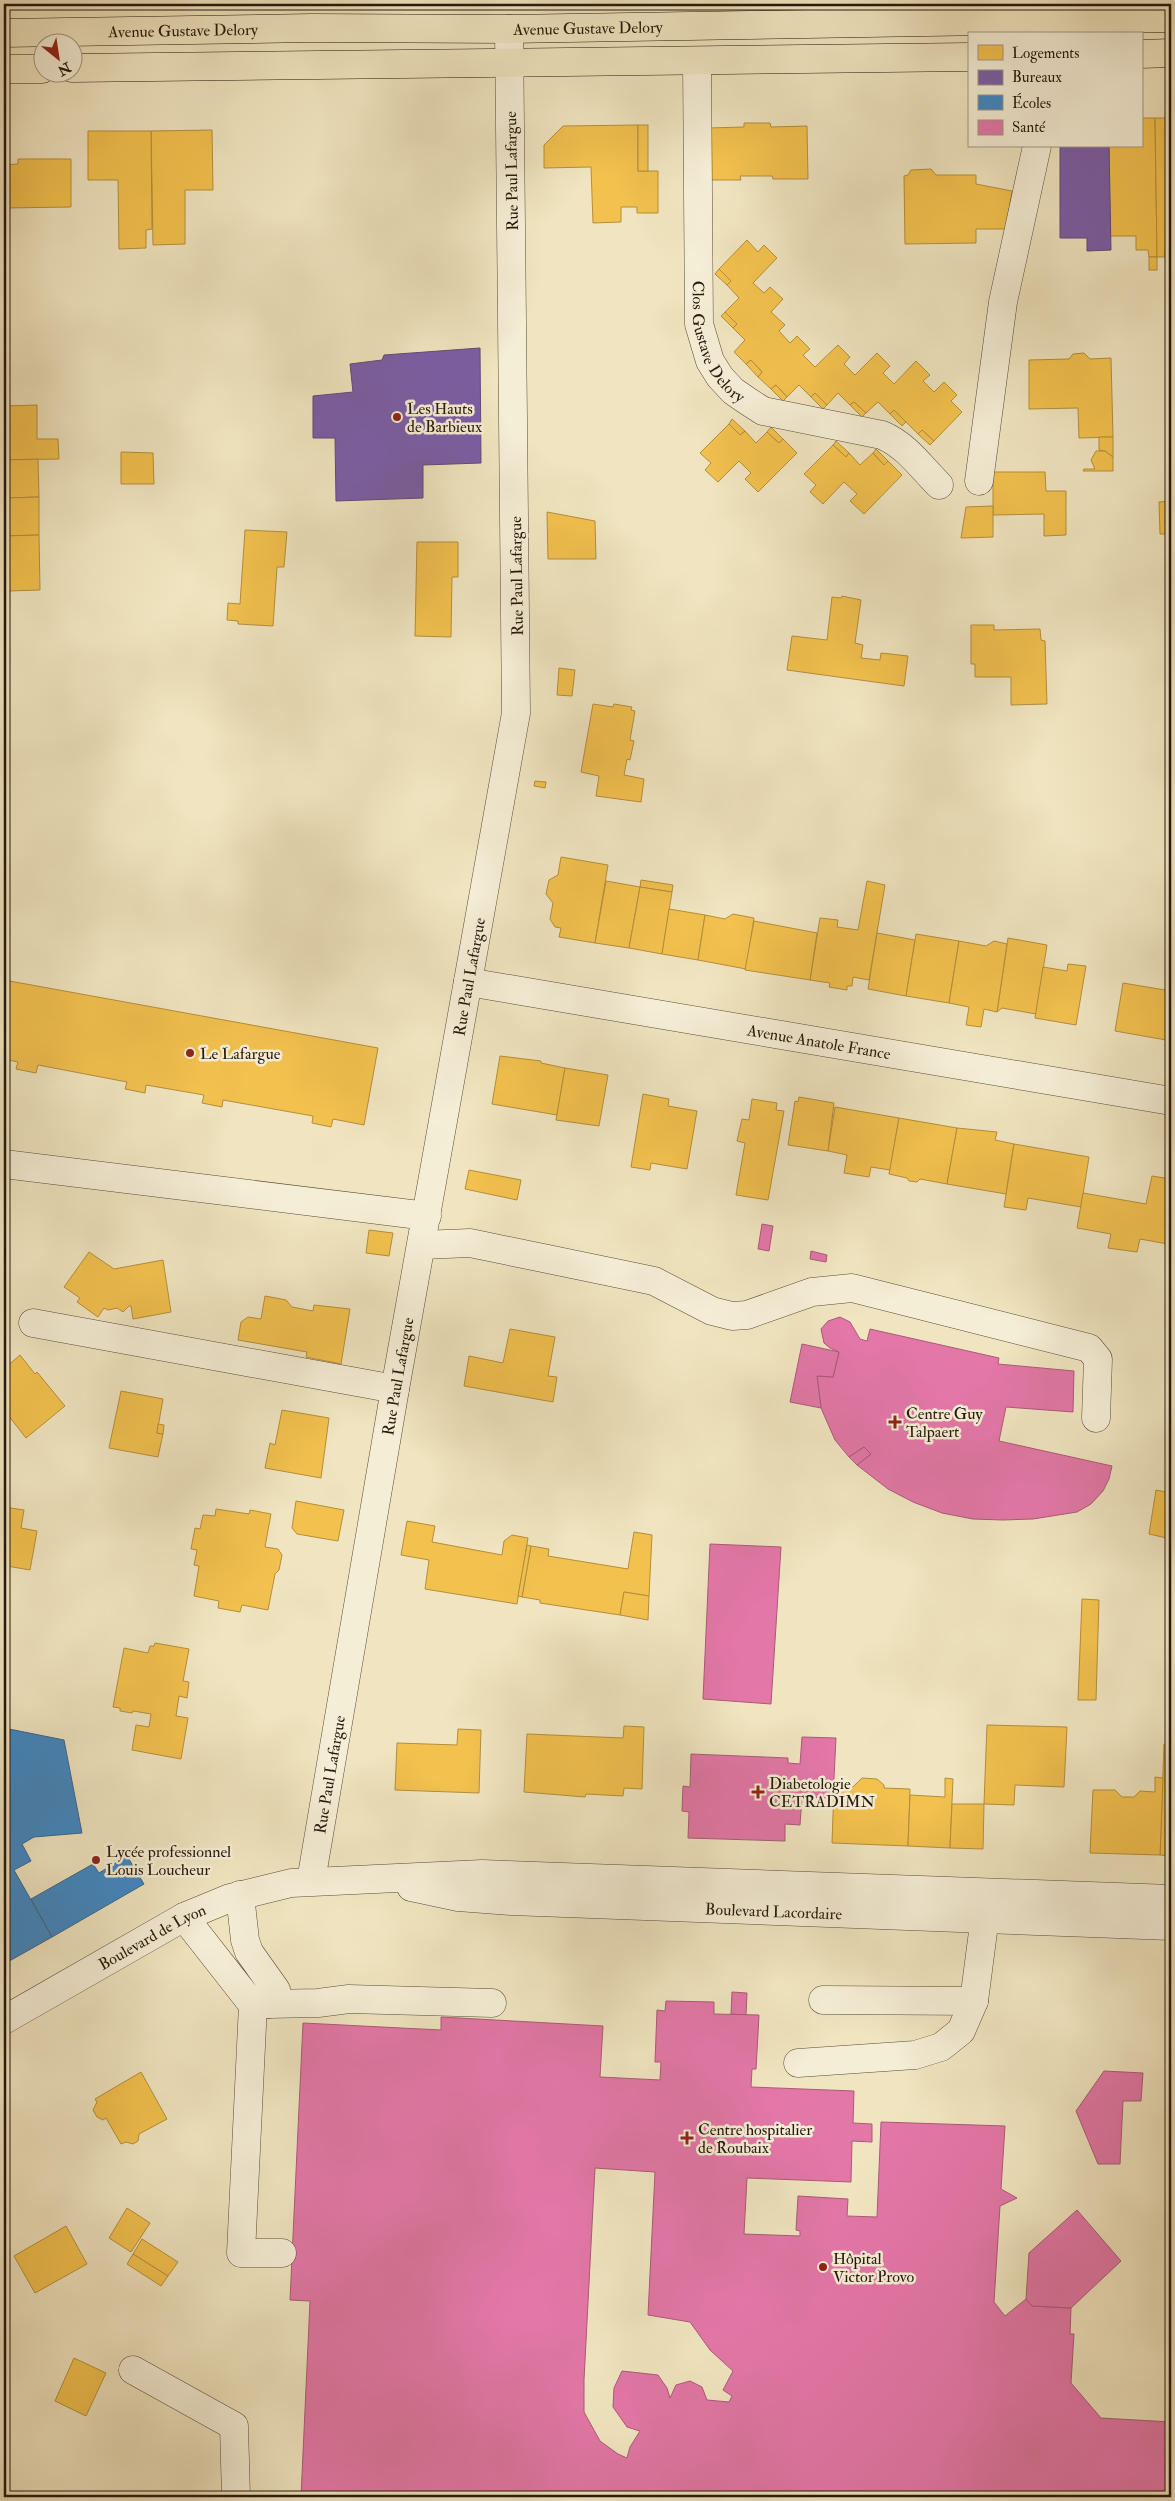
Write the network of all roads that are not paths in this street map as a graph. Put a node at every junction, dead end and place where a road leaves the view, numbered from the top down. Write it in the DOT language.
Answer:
graph roads {
  1 [pos="1171,18"];
  2 [pos="509,29"];
  3 [pos="4,33"];
  4 [pos="1142,54"];
  5 [pos="1171,54"];
  6 [pos="968,57"];
  7 [pos="698,61"];
  8 [pos="510,64"];
  9 [pos="82,68"];
  10 [pos="4,69"];
  11 [pos="32,69"];
  12 [pos="1037,148"];
  13 [pos="979,481"];
  14 [pos="939,485"];
  15 [pos="468,982"];
  16 [pos="1171,1101"];
  17 [pos="4,1164"];
  18 [pos="427,1216"];
  19 [pos="422,1245"];
  20 [pos="33,1324"];
  21 [pos="395,1389"];
  22 [pos="1096,1418"];
  23 [pos="632,1878"];
  24 [pos="378,1880"];
  25 [pos="311,1881"];
  26 [pos="988,1892"];
  27 [pos="240,1895"];
  28 [pos="1171,1899"];
  29 [pos="631,1907"];
  30 [pos="184,1917"];
  31 [pos="985,1919"];
  32 [pos="1171,1926"];
  33 [pos="823,2000"];
  34 [pos="974,2001"];
  35 [pos="492,2003"];
  36 [pos="261,2005"];
  37 [pos="4,2020"];
  38 [pos="798,2063"];
  39 [pos="282,2253"];
  40 [pos="133,2370"];
  41 [pos="236,2497"];
  1 -- 2 [label="main road, Avenue Gustave Delory"];
  2 -- 3 [label="main road, Avenue Gustave Delory"];
  2 -- 8 [label="street, Rue Paul Lafargue"];
  4 -- 5 [label="main road"];
  6 -- 7 [label="main road"];
  7 -- 8 [label="main road"];
  7 -- 14 [label="street, Clos Gustave Delory"];
  8 -- 9 [label="main road"];
  8 -- 15 [label="street, Rue Paul Lafargue"];
  10 -- 11 [label="main road"];
  12 -- 13 [label="street"];
  15 -- 16 [label="street, Avenue Anatole France"];
  15 -- 18 [label="street, Rue Paul Lafargue"];
  17 -- 18 [label="street"];
  18 -- 19 [label="street, Rue Paul Lafargue"];
  19 -- 21 [label="street, Rue Paul Lafargue"];
  19 -- 22 [label="street"];
  20 -- 21 [label="street"];
  21 -- 25 [label="street, Rue Paul Lafargue"];
  23 -- 24 [label="street, Boulevard Lacordaire"];
  23 -- 26 [label="street, Boulevard Lacordaire"];
  23 -- 29 [label="street"];
  24 -- 25 [label="street, Boulevard Lacordaire"];
  24 -- 29 [label="street, Boulevard Lacordaire"];
  25 -- 27 [label="street, Boulevard de Lyon"];
  26 -- 28 [label="street, Boulevard Lacordaire"];
  26 -- 31 [label="street"];
  27 -- 30 [label="street, Boulevard de Lyon"];
  27 -- 36 [label="street"];
  29 -- 31 [label="street, Boulevard Lacordaire"];
  30 -- 36 [label="street"];
  30 -- 37 [label="street, Boulevard de Lyon"];
  31 -- 32 [label="street, Boulevard Lacordaire"];
  31 -- 34 [label="street"];
  33 -- 34 [label="street"];
  34 -- 38 [label="street"];
  35 -- 36 [label="street"];
  36 -- 39 [label="street"];
  40 -- 41 [label="street"];
}
